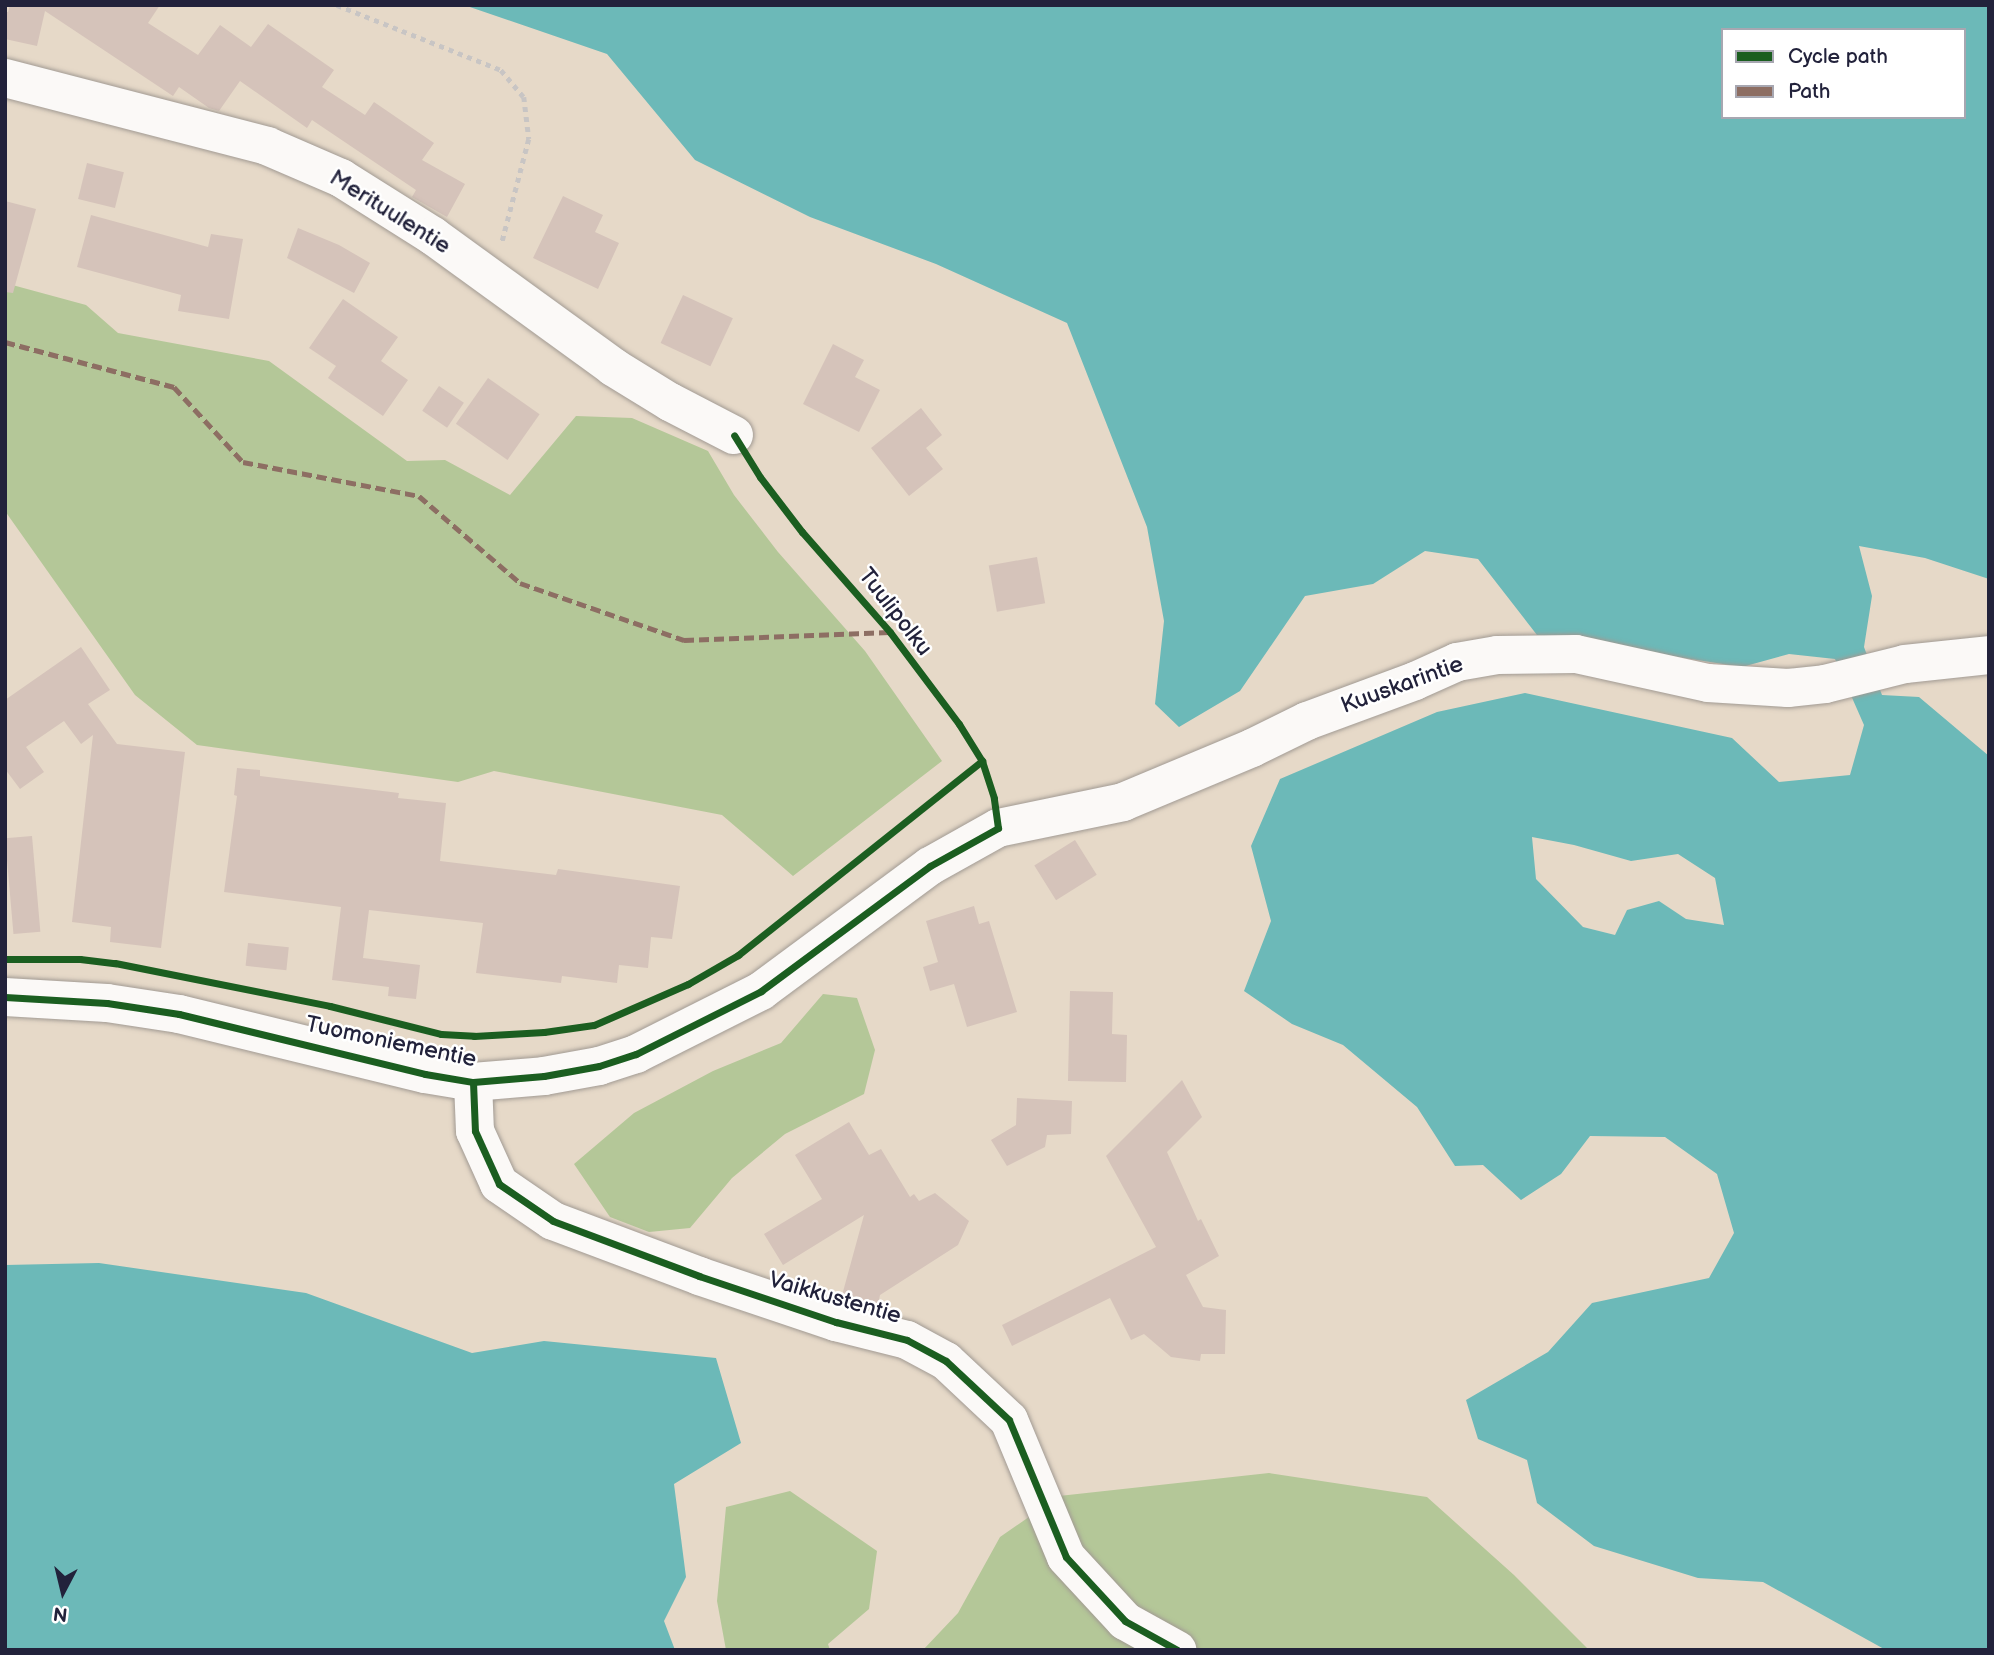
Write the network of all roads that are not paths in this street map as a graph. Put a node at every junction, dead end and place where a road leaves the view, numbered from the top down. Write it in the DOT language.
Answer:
graph roads {
  1 [pos="5,78"];
  2 [pos="734,435"];
  3 [pos="1989,655"];
  4 [pos="998,828"];
  5 [pos="5,997"];
  6 [pos="472,1082"];
  7 [pos="1177,1650"];
  1 -- 2 [label="street, Merituulentie"];
  3 -- 4 [label="street, Kuuskarintie"];
  4 -- 6 [label="street, Tuomoniementie"];
  5 -- 6 [label="street, Tuomoniementie"];
  6 -- 7 [label="street, Vaikkustentie"];
}
